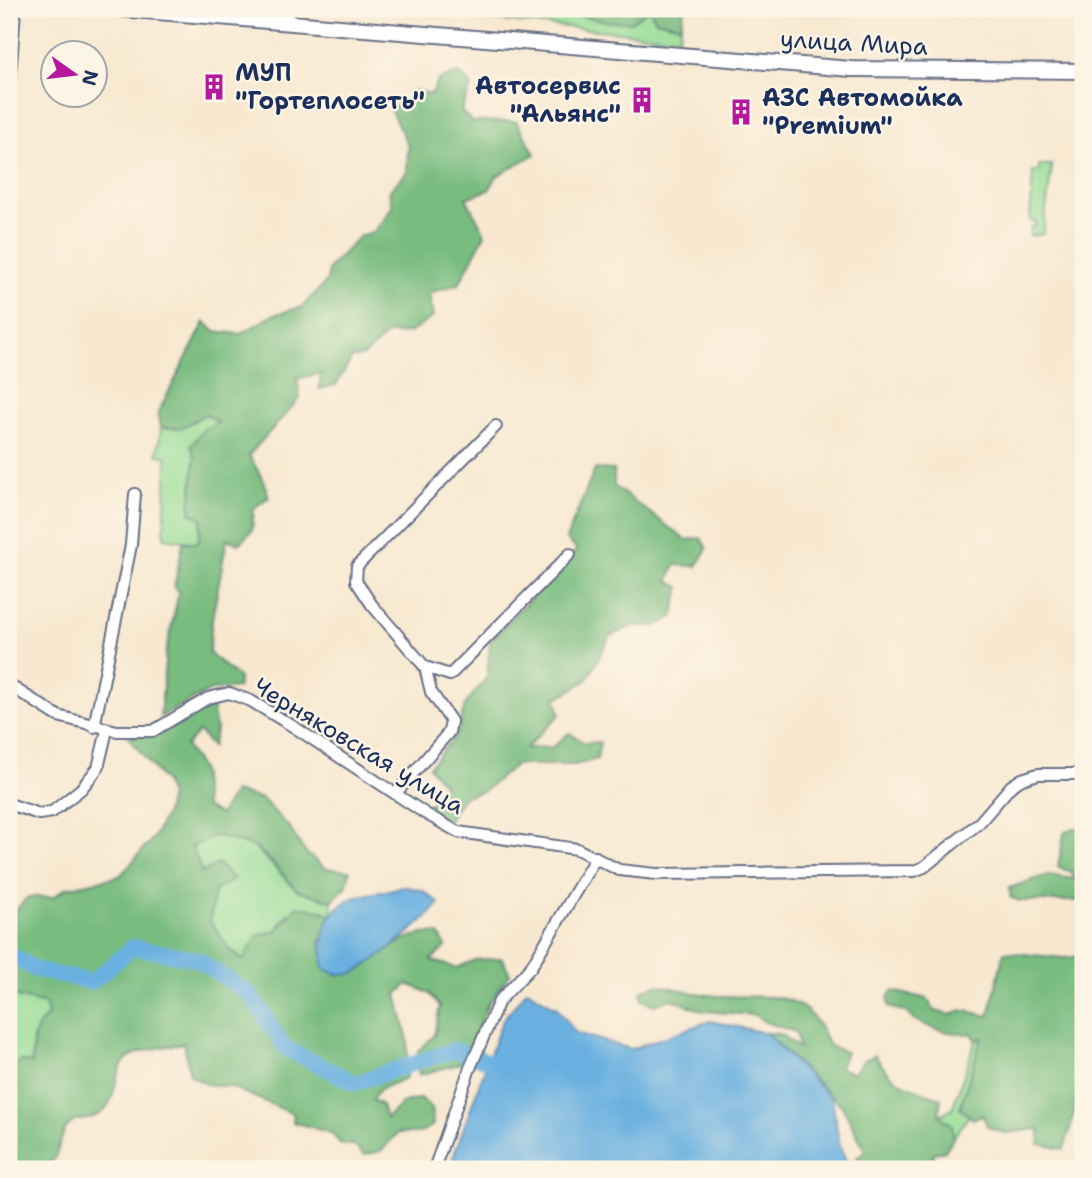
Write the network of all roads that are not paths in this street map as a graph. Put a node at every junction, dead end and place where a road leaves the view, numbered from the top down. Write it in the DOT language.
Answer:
graph roads {
  1 [pos="14,9"];
  2 [pos="121,9"];
  3 [pos="293,9"];
  4 [pos="275,21"];
  5 [pos="1083,71"];
  6 [pos="9,80"];
  7 [pos="496,426"];
  8 [pos="135,494"];
  9 [pos="570,554"];
  10 [pos="425,667"];
  11 [pos="9,685"];
  12 [pos="94,727"];
  13 [pos="107,730"];
  14 [pos="1083,774"];
  15 [pos="397,792"];
  16 [pos="9,804"];
  17 [pos="596,857"];
  18 [pos="435,1169"];
  1 -- 6 [label="street"];
  2 -- 4 [label="main road, улица Мира"];
  3 -- 4 [label="street"];
  4 -- 5 [label="main road, улица Мира"];
  7 -- 10 [label="street"];
  8 -- 12 [label="street"];
  9 -- 10 [label="street"];
  10 -- 15 [label="street"];
  11 -- 12 [label="street, Черняковская улица"];
  12 -- 13 [label="street, Черняковская улица"];
  13 -- 15 [label="street, Черняковская улица"];
  13 -- 16 [label="street"];
  14 -- 17 [label="street, Черняковская улица"];
  15 -- 17 [label="street, Черняковская улица"];
  17 -- 18 [label="street"];
}
